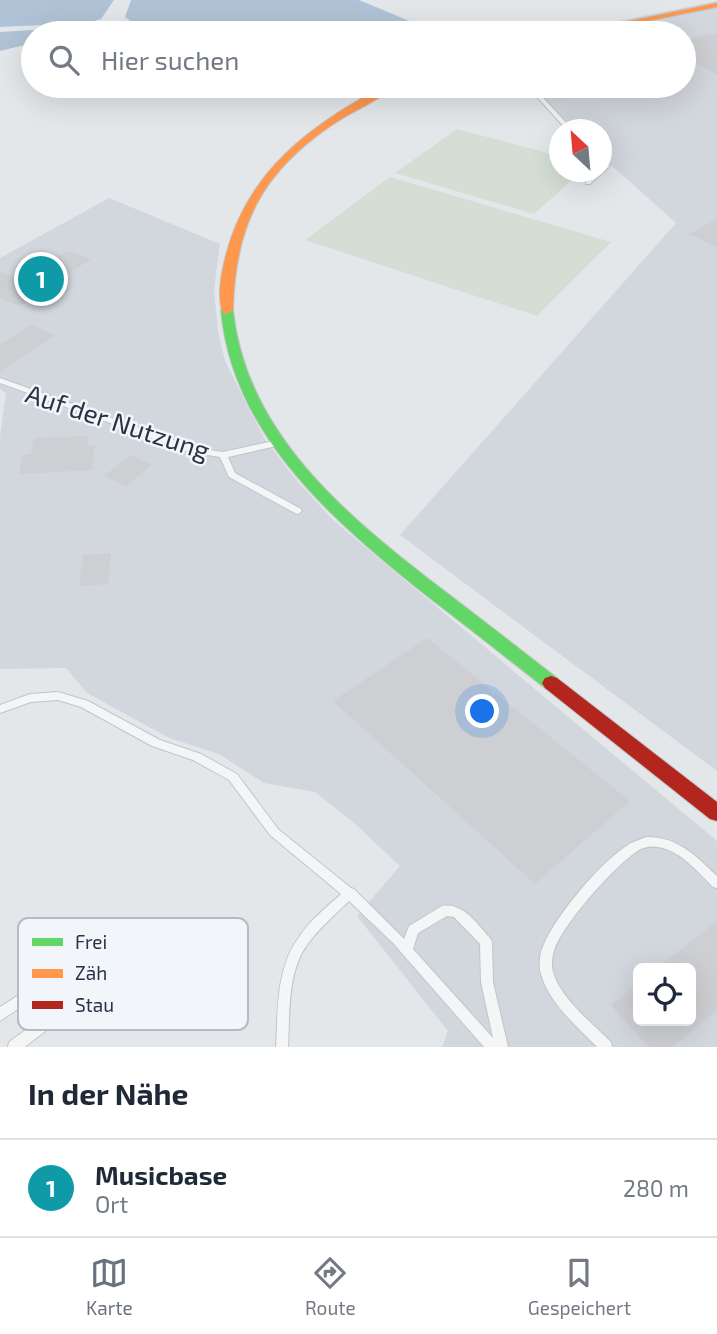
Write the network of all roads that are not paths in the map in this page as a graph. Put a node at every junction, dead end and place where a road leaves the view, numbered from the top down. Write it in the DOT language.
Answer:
graph roads {
  1 [pos="717,5"];
  2 [pos="636,21"];
  3 [pos="367,98"];
  4 [pos="540,98"];
  5 [pos="560,119"];
  6 [pos="0,380"];
  7 [pos="278,443"];
  8 [pos="223,455"];
  9 [pos="298,511"];
  10 [pos="0,709"];
  11 [pos="717,813"];
  12 [pos="717,883"];
  13 [pos="350,893"];
  14 [pos="407,950"];
  15 [pos="18,1002"];
  16 [pos="0,1015"];
  17 [pos="36,1030"];
  18 [pos="14,1047"];
  19 [pos="282,1047"];
  20 [pos="494,1047"];
  21 [pos="502,1047"];
  22 [pos="606,1047"];
  1 -- 2 [label="street"];
  3 -- 7 [label="street"];
  4 -- 5 [label="lane"];
  6 -- 8 [label="lane, Auf der Nutzung"];
  7 -- 8 [label="lane, Auf der Nutzung"];
  7 -- 11 [label="street"];
  8 -- 9 [label="lane"];
  10 -- 13 [label="lane"];
  12 -- 22 [label="lane"];
  13 -- 14 [label="lane"];
  13 -- 19 [label="lane"];
  14 -- 20 [label="lane"];
  14 -- 21 [label="lane"];
  15 -- 16 [label="lane"];
  17 -- 18 [label="lane"];
}
